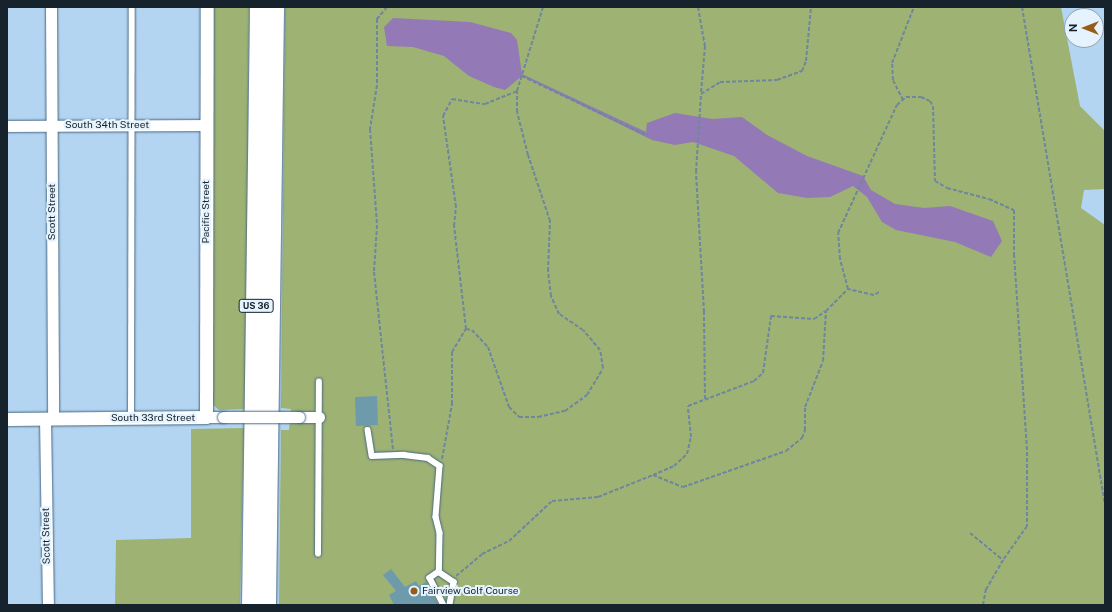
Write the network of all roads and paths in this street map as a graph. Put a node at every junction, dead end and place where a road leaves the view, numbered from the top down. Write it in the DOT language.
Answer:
graph roads {
  1 [pos="51,7"];
  2 [pos="132,7"];
  3 [pos="207,7"];
  4 [pos="260,7"];
  5 [pos="274,7"];
  6 [pos="387,7"];
  7 [pos="543,7"];
  8 [pos="698,7"];
  9 [pos="811,7"];
  10 [pos="914,7"];
  11 [pos="1022,7"];
  12 [pos="522,76"];
  13 [pos="517,91"];
  14 [pos="701,94"];
  15 [pos="902,100"];
  16 [pos="52,124"];
  17 [pos="131,125"];
  18 [pos="206,125"];
  19 [pos="7,126"];
  20 [pos="648,136"];
  21 [pos="848,290"];
  22 [pos="879,292"];
  23 [pos="826,311"];
  24 [pos="466,329"];
  25 [pos="319,382"];
  26 [pos="705,400"];
  27 [pos="206,417"];
  28 [pos="319,417"];
  29 [pos="49,418"];
  30 [pos="131,418"];
  31 [pos="7,419"];
  32 [pos="368,430"];
  33 [pos="393,454"];
  34 [pos="440,466"];
  35 [pos="654,475"];
  36 [pos="1105,505"];
  37 [pos="970,533"];
  38 [pos="318,554"];
  39 [pos="1003,560"];
  40 [pos="439,572"];
  41 [pos="452,580"];
  42 [pos="48,605"];
  43 [pos="252,605"];
  44 [pos="266,605"];
  45 [pos="444,605"];
  46 [pos="450,605"];
  47 [pos="983,605"];
  1 -- 16 [label="street, Scott Street"];
  2 -- 17 [label="lane"];
  3 -- 18 [label="street, Pacific Street"];
  4 -- 43 [label="highway, US 36"];
  5 -- 44 [label="highway, US 36"];
  6 -- 33 [label="path"];
  7 -- 12 [label="path"];
  8 -- 14 [label="path"];
  9 -- 14 [label="path"];
  10 -- 15 [label="path"];
  11 -- 36 [label="path"];
  12 -- 13 [label="path"];
  12 -- 20 [label="path"];
  13 -- 24 [label="path"];
  13 -- 24 [label="path"];
  14 -- 26 [label="path"];
  15 -- 21 [label="path"];
  15 -- 39 [label="path"];
  16 -- 17 [label="street, South 34th Street"];
  16 -- 19 [label="street, South 34th Street"];
  16 -- 29 [label="street, Scott Street"];
  17 -- 18 [label="street, South 34th Street"];
  17 -- 30 [label="lane"];
  18 -- 27 [label="street, Pacific Street"];
  21 -- 22 [label="path"];
  21 -- 23 [label="path"];
  23 -- 26 [label="path"];
  23 -- 35 [label="path"];
  24 -- 34 [label="path"];
  25 -- 28 [label="lane"];
  26 -- 35 [label="path"];
  27 -- 28 [label="street, South 33rd Street, bridge"];
  27 -- 30 [label="street, South 33rd Street"];
  28 -- 38 [label="lane"];
  29 -- 30 [label="street, South 33rd Street"];
  29 -- 31 [label="street, South 33rd Street"];
  29 -- 42 [label="street, Scott Street"];
  32 -- 33 [label="lane"];
  33 -- 34 [label="lane"];
  34 -- 40 [label="lane"];
  35 -- 41 [label="path"];
  37 -- 39 [label="path"];
  39 -- 47 [label="path"];
  40 -- 41 [label="lane"];
  40 -- 45 [label="lane"];
  41 -- 46 [label="lane"];
}
